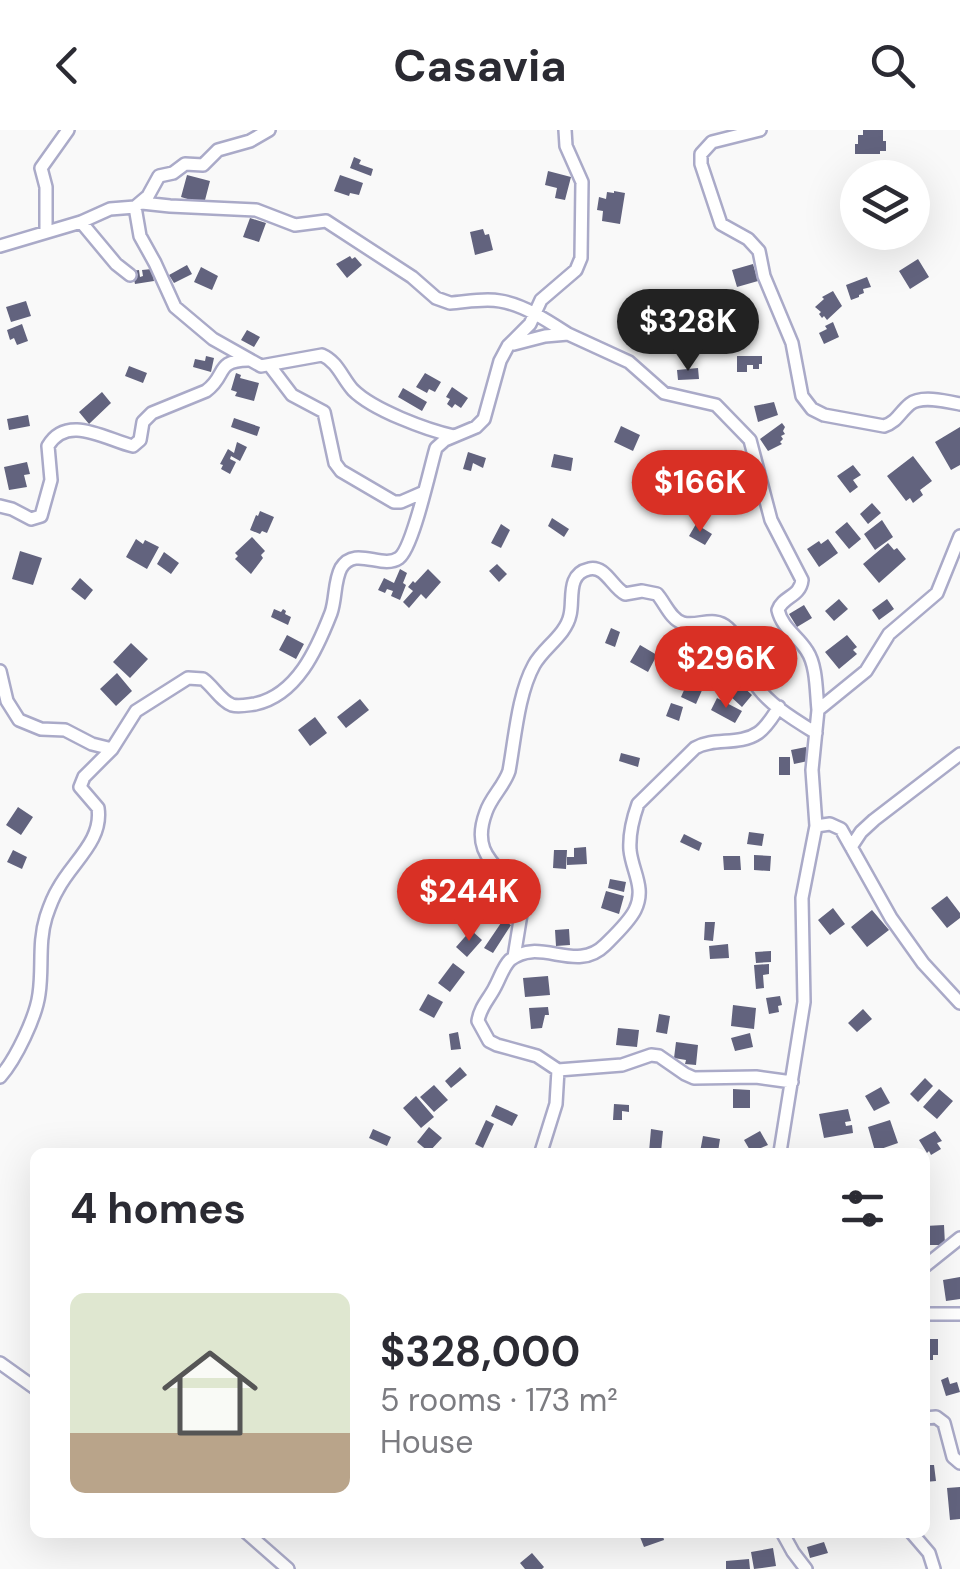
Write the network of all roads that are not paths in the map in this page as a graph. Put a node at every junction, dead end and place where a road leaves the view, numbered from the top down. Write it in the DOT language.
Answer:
graph roads {
  1 [pos="68,130"];
  2 [pos="269,130"];
  3 [pos="566,130"];
  4 [pos="760,130"];
  5 [pos="138,205"];
  6 [pos="80,222"];
  7 [pos="46,232"];
  8 [pos="0,246"];
  9 [pos="130,275"];
  10 [pos="534,314"];
  11 [pos="568,334"];
  12 [pos="508,346"];
  13 [pos="248,360"];
  14 [pos="270,366"];
  15 [pos="960,404"];
  16 [pos="454,436"];
  17 [pos="424,492"];
  18 [pos="0,506"];
  19 [pos="960,536"];
  20 [pos="0,671"];
  21 [pos="779,707"];
  22 [pos="818,710"];
  23 [pos="816,733"];
  24 [pos="112,749"];
  25 [pos="960,754"];
  26 [pos="816,826"];
  27 [pos="851,847"];
  28 [pos="514,958"];
  29 [pos="960,1003"];
  30 [pos="558,1070"];
  31 [pos="0,1077"];
  32 [pos="792,1082"];
  33 [pos="542,1148"];
  34 [pos="781,1148"];
  35 [pos="960,1238"];
  36 [pos="930,1262"];
  37 [pos="930,1314"];
  38 [pos="960,1314"];
  39 [pos="0,1363"];
  40 [pos="30,1384"];
  41 [pos="930,1418"];
  42 [pos="960,1463"];
  43 [pos="253,1538"];
  44 [pos="785,1538"];
  45 [pos="916,1538"];
  46 [pos="288,1569"];
  47 [pos="806,1569"];
  48 [pos="934,1569"];
  1 -- 7 [label="street"];
  2 -- 5 [label="street"];
  3 -- 10 [label="street"];
  4 -- 15 [label="street"];
  5 -- 6 [label="street"];
  5 -- 10 [label="street"];
  5 -- 13 [label="street"];
  6 -- 7 [label="street"];
  6 -- 9 [label="street"];
  7 -- 8 [label="street"];
  10 -- 11 [label="street"];
  10 -- 12 [label="street"];
  11 -- 12 [label="street"];
  11 -- 22 [label="street"];
  12 -- 16 [label="street"];
  13 -- 14 [label="street"];
  13 -- 18 [label="street"];
  14 -- 16 [label="street"];
  14 -- 17 [label="street"];
  16 -- 17 [label="street"];
  17 -- 24 [label="street"];
  19 -- 22 [label="street"];
  20 -- 24 [label="street"];
  21 -- 23 [label="street"];
  21 -- 28 [label="street"];
  21 -- 28 [label="street"];
  22 -- 23 [label="street"];
  23 -- 26 [label="street"];
  24 -- 31 [label="street"];
  25 -- 27 [label="street"];
  26 -- 27 [label="street"];
  26 -- 32 [label="street"];
  27 -- 29 [label="street"];
  28 -- 30 [label="street"];
  30 -- 32 [label="street"];
  30 -- 33 [label="street"];
  32 -- 34 [label="street"];
  35 -- 36 [label="street"];
  37 -- 38 [label="street"];
  39 -- 40 [label="street"];
  41 -- 42 [label="street"];
  43 -- 46 [label="street"];
  44 -- 47 [label="street"];
  45 -- 48 [label="street"];
}
